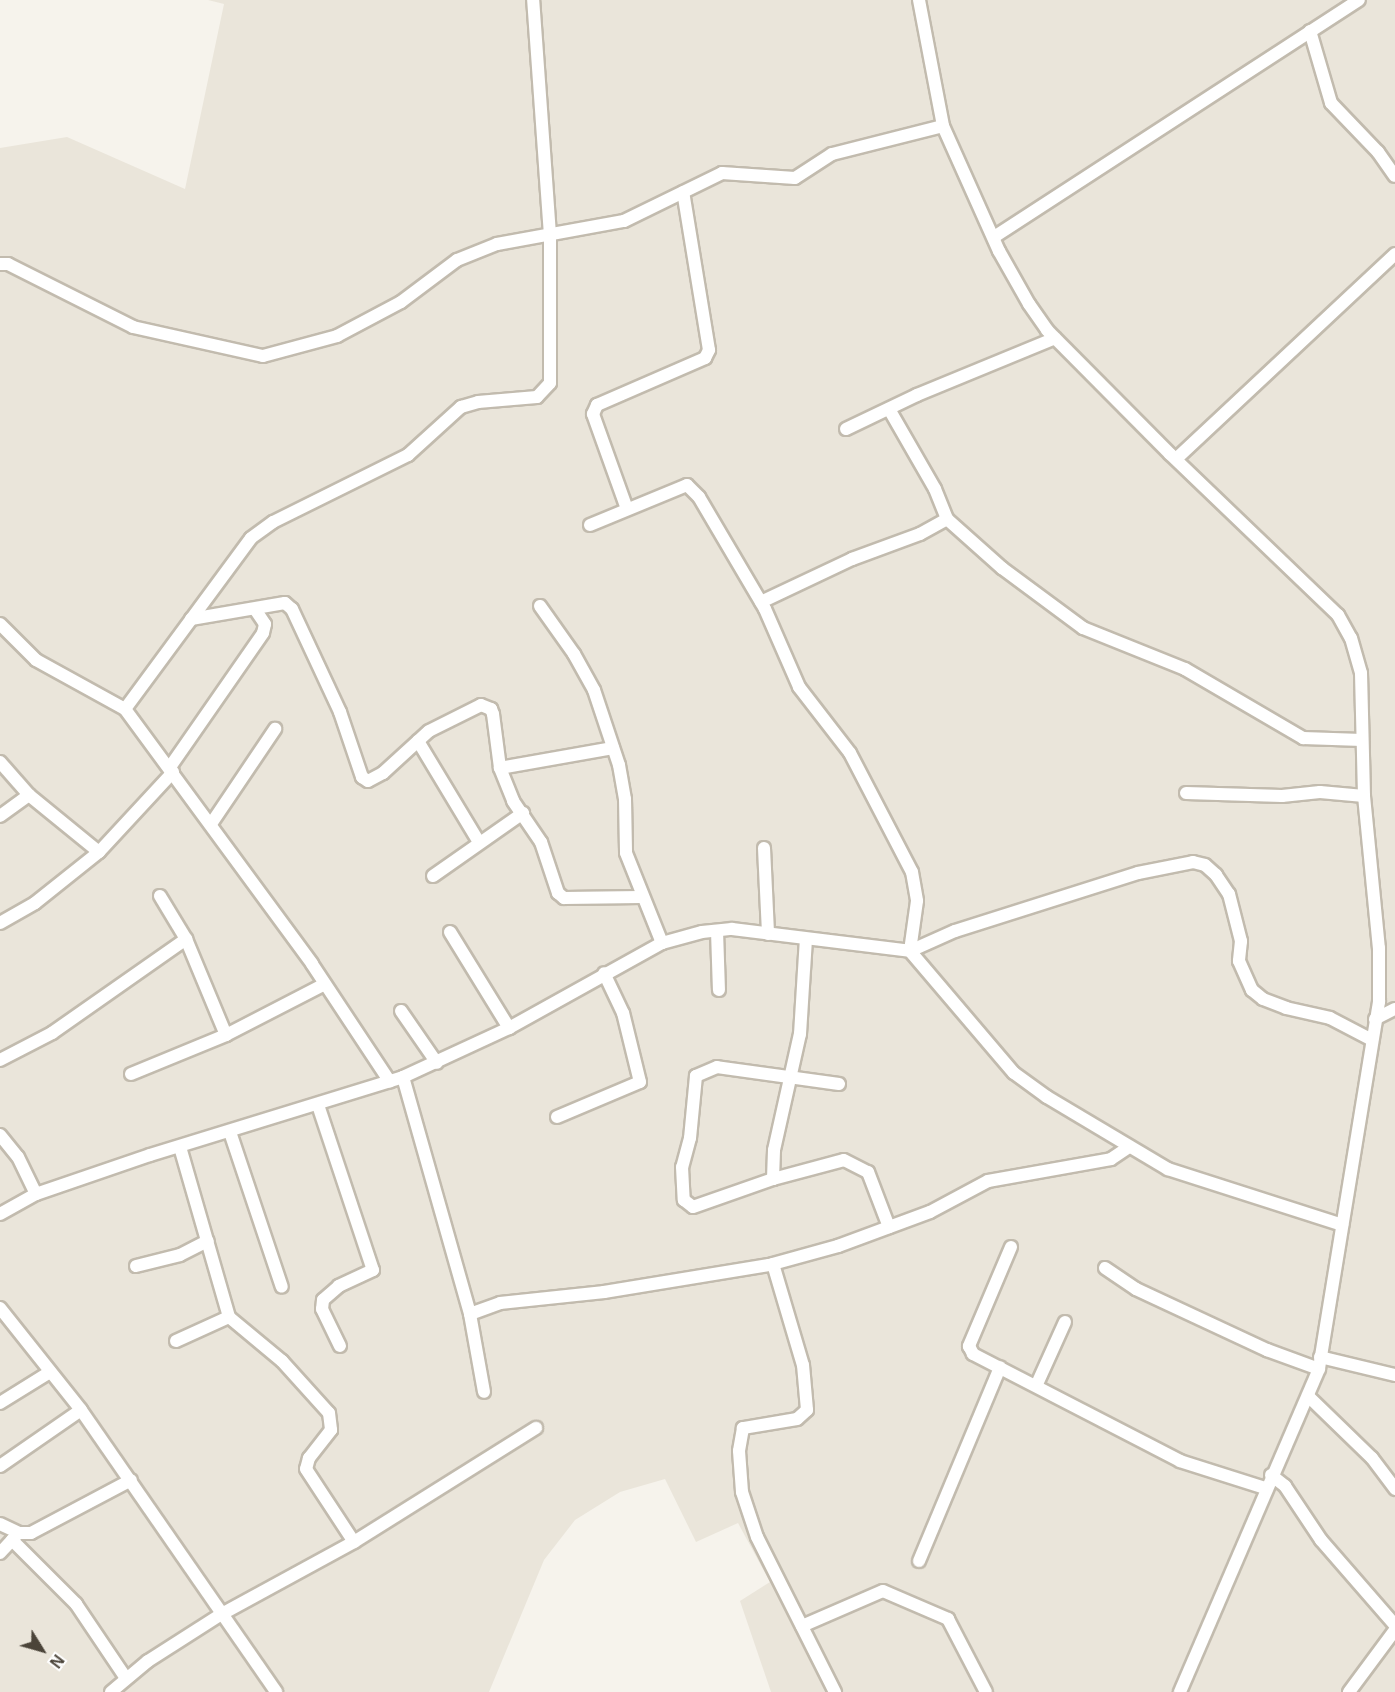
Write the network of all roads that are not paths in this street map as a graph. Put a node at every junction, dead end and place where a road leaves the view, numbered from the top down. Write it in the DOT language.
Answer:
graph roads {
  1 [pos="533,0"];
  2 [pos="919,0"];
  3 [pos="1359,0"];
  4 [pos="1310,31"];
  5 [pos="943,126"];
  6 [pos="1395,177"];
  7 [pos="683,192"];
  8 [pos="550,235"];
  9 [pos="994,237"];
  10 [pos="1395,254"];
  11 [pos="0,264"];
  12 [pos="1055,338"];
  13 [pos="889,409"];
  14 [pos="846,429"];
  15 [pos="1176,459"];
  16 [pos="627,509"];
  17 [pos="947,519"];
  18 [pos="590,525"];
  19 [pos="761,602"];
  20 [pos="540,606"];
  21 [pos="255,609"];
  22 [pos="191,619"];
  23 [pos="0,624"];
  24 [pos="125,709"];
  25 [pos="275,729"];
  26 [pos="1362,740"];
  27 [pos="418,741"];
  28 [pos="613,748"];
  29 [pos="0,762"];
  30 [pos="500,768"];
  31 [pos="171,770"];
  32 [pos="1186,793"];
  33 [pos="29,795"];
  34 [pos="1364,796"];
  35 [pos="523,813"];
  36 [pos="0,816"];
  37 [pos="211,824"];
  38 [pos="478,842"];
  39 [pos="764,848"];
  40 [pos="99,852"];
  41 [pos="433,876"];
  42 [pos="160,896"];
  43 [pos="641,897"];
  44 [pos="0,923"];
  45 [pos="717,931"];
  46 [pos="450,932"];
  47 [pos="768,934"];
  48 [pos="186,939"];
  49 [pos="806,939"];
  50 [pos="662,943"];
  51 [pos="910,951"];
  52 [pos="604,973"];
  53 [pos="325,984"];
  54 [pos="719,990"];
  55 [pos="1395,1009"];
  56 [pos="401,1011"];
  57 [pos="1375,1019"];
  58 [pos="509,1028"];
  59 [pos="226,1035"];
  60 [pos="1372,1040"];
  61 [pos="0,1060"];
  62 [pos="437,1063"];
  63 [pos="131,1074"];
  64 [pos="403,1077"];
  65 [pos="790,1077"];
  66 [pos="390,1082"];
  67 [pos="839,1084"];
  68 [pos="318,1105"];
  69 [pos="557,1117"];
  70 [pos="230,1132"];
  71 [pos="0,1135"];
  72 [pos="180,1147"];
  73 [pos="1129,1147"];
  74 [pos="773,1179"];
  75 [pos="36,1194"];
  76 [pos="0,1214"];
  77 [pos="1342,1225"];
  78 [pos="889,1227"];
  79 [pos="208,1241"];
  80 [pos="1011,1247"];
  81 [pos="773,1264"];
  82 [pos="136,1266"];
  83 [pos="1105,1268"];
  84 [pos="282,1287"];
  85 [pos="0,1308"];
  86 [pos="470,1314"];
  87 [pos="229,1317"];
  88 [pos="1065,1322"];
  89 [pos="176,1341"];
  90 [pos="340,1346"];
  91 [pos="1319,1363"];
  92 [pos="1000,1367"];
  93 [pos="50,1372"];
  94 [pos="1395,1375"];
  95 [pos="1037,1384"];
  96 [pos="484,1392"];
  97 [pos="1308,1396"];
  98 [pos="0,1403"];
  99 [pos="81,1410"];
  100 [pos="536,1428"];
  101 [pos="0,1466"];
  102 [pos="1271,1475"];
  103 [pos="131,1480"];
  104 [pos="1265,1488"];
  105 [pos="1395,1489"];
  106 [pos="0,1524"];
  107 [pos="15,1536"];
  108 [pos="354,1542"];
  109 [pos="0,1552"];
  110 [pos="919,1561"];
  111 [pos="220,1615"];
  112 [pos="1395,1625"];
  113 [pos="802,1626"];
  114 [pos="1395,1630"];
  115 [pos="126,1678"];
  116 [pos="111,1692"];
  117 [pos="276,1692"];
  118 [pos="835,1692"];
  119 [pos="986,1692"];
  120 [pos="1180,1692"];
  121 [pos="1349,1692"];
  1 -- 8 [label="street"];
  2 -- 5 [label="street"];
  3 -- 4 [label="street"];
  4 -- 6 [label="street"];
  4 -- 9 [label="street"];
  5 -- 7 [label="street"];
  5 -- 9 [label="street"];
  7 -- 8 [label="street"];
  7 -- 16 [label="street"];
  8 -- 11 [label="street"];
  8 -- 22 [label="street"];
  9 -- 12 [label="street"];
  10 -- 15 [label="street"];
  12 -- 13 [label="street"];
  12 -- 15 [label="street"];
  13 -- 14 [label="street"];
  13 -- 17 [label="street"];
  15 -- 26 [label="street"];
  16 -- 18 [label="street"];
  16 -- 19 [label="street"];
  17 -- 19 [label="street"];
  17 -- 26 [label="street"];
  19 -- 51 [label="street"];
  20 -- 28 [label="street"];
  21 -- 22 [label="street"];
  21 -- 27 [label="street"];
  21 -- 31 [label="street"];
  22 -- 24 [label="street"];
  23 -- 24 [label="street"];
  24 -- 31 [label="street"];
  25 -- 37 [label="street"];
  26 -- 34 [label="street"];
  27 -- 30 [label="street"];
  27 -- 38 [label="street"];
  28 -- 30 [label="street"];
  28 -- 43 [label="street"];
  29 -- 33 [label="street"];
  30 -- 35 [label="street"];
  31 -- 37 [label="street"];
  31 -- 40 [label="street"];
  32 -- 34 [label="street"];
  33 -- 36 [label="street"];
  33 -- 40 [label="street"];
  34 -- 57 [label="street"];
  35 -- 38 [label="street"];
  35 -- 43 [label="street"];
  37 -- 53 [label="street"];
  38 -- 41 [label="street"];
  39 -- 47 [label="street"];
  40 -- 44 [label="street"];
  42 -- 48 [label="street"];
  43 -- 50 [label="street"];
  45 -- 47 [label="street"];
  45 -- 50 [label="street"];
  45 -- 54 [label="street"];
  46 -- 58 [label="street"];
  47 -- 49 [label="street"];
  48 -- 59 [label="street"];
  48 -- 61 [label="street"];
  49 -- 51 [label="street"];
  49 -- 65 [label="street"];
  50 -- 52 [label="street"];
  51 -- 60 [label="street"];
  51 -- 73 [label="street"];
  52 -- 58 [label="street"];
  52 -- 69 [label="street"];
  53 -- 59 [label="street"];
  53 -- 66 [label="street"];
  55 -- 57 [label="street"];
  56 -- 62 [label="street"];
  57 -- 60 [label="street"];
  58 -- 62 [label="street"];
  59 -- 63 [label="street"];
  60 -- 77 [label="street"];
  62 -- 64 [label="street"];
  64 -- 66 [label="street"];
  64 -- 86 [label="street"];
  65 -- 67 [label="street"];
  65 -- 74 [label="street"];
  65 -- 74 [label="street"];
  66 -- 68 [label="street"];
  68 -- 70 [label="street"];
  68 -- 90 [label="street"];
  70 -- 72 [label="street"];
  70 -- 84 [label="street"];
  71 -- 75 [label="street"];
  72 -- 75 [label="street"];
  72 -- 79 [label="street"];
  73 -- 77 [label="street"];
  73 -- 78 [label="street"];
  74 -- 78 [label="street"];
  75 -- 76 [label="street"];
  77 -- 91 [label="street"];
  78 -- 81 [label="street"];
  79 -- 82 [label="street"];
  79 -- 87 [label="street"];
  80 -- 92 [label="street"];
  81 -- 86 [label="street"];
  81 -- 113 [label="street"];
  83 -- 91 [label="street"];
  85 -- 93 [label="street"];
  86 -- 96 [label="street"];
  87 -- 89 [label="street"];
  87 -- 108 [label="street"];
  88 -- 95 [label="street"];
  91 -- 94 [label="street"];
  91 -- 97 [label="street"];
  92 -- 95 [label="street"];
  92 -- 110 [label="street"];
  93 -- 98 [label="street"];
  93 -- 99 [label="street"];
  95 -- 104 [label="street"];
  97 -- 102 [label="street"];
  97 -- 105 [label="street"];
  99 -- 101 [label="street"];
  99 -- 103 [label="street"];
  100 -- 108 [label="street"];
  102 -- 104 [label="street"];
  102 -- 112 [label="street"];
  103 -- 107 [label="street"];
  103 -- 111 [label="street"];
  104 -- 120 [label="street"];
  106 -- 107 [label="street"];
  107 -- 109 [label="street"];
  107 -- 115 [label="street"];
  108 -- 111 [label="street"];
  111 -- 115 [label="street"];
  111 -- 117 [label="street"];
  113 -- 118 [label="street"];
  113 -- 119 [label="street"];
  114 -- 121 [label="street"];
  115 -- 116 [label="street"];
}
